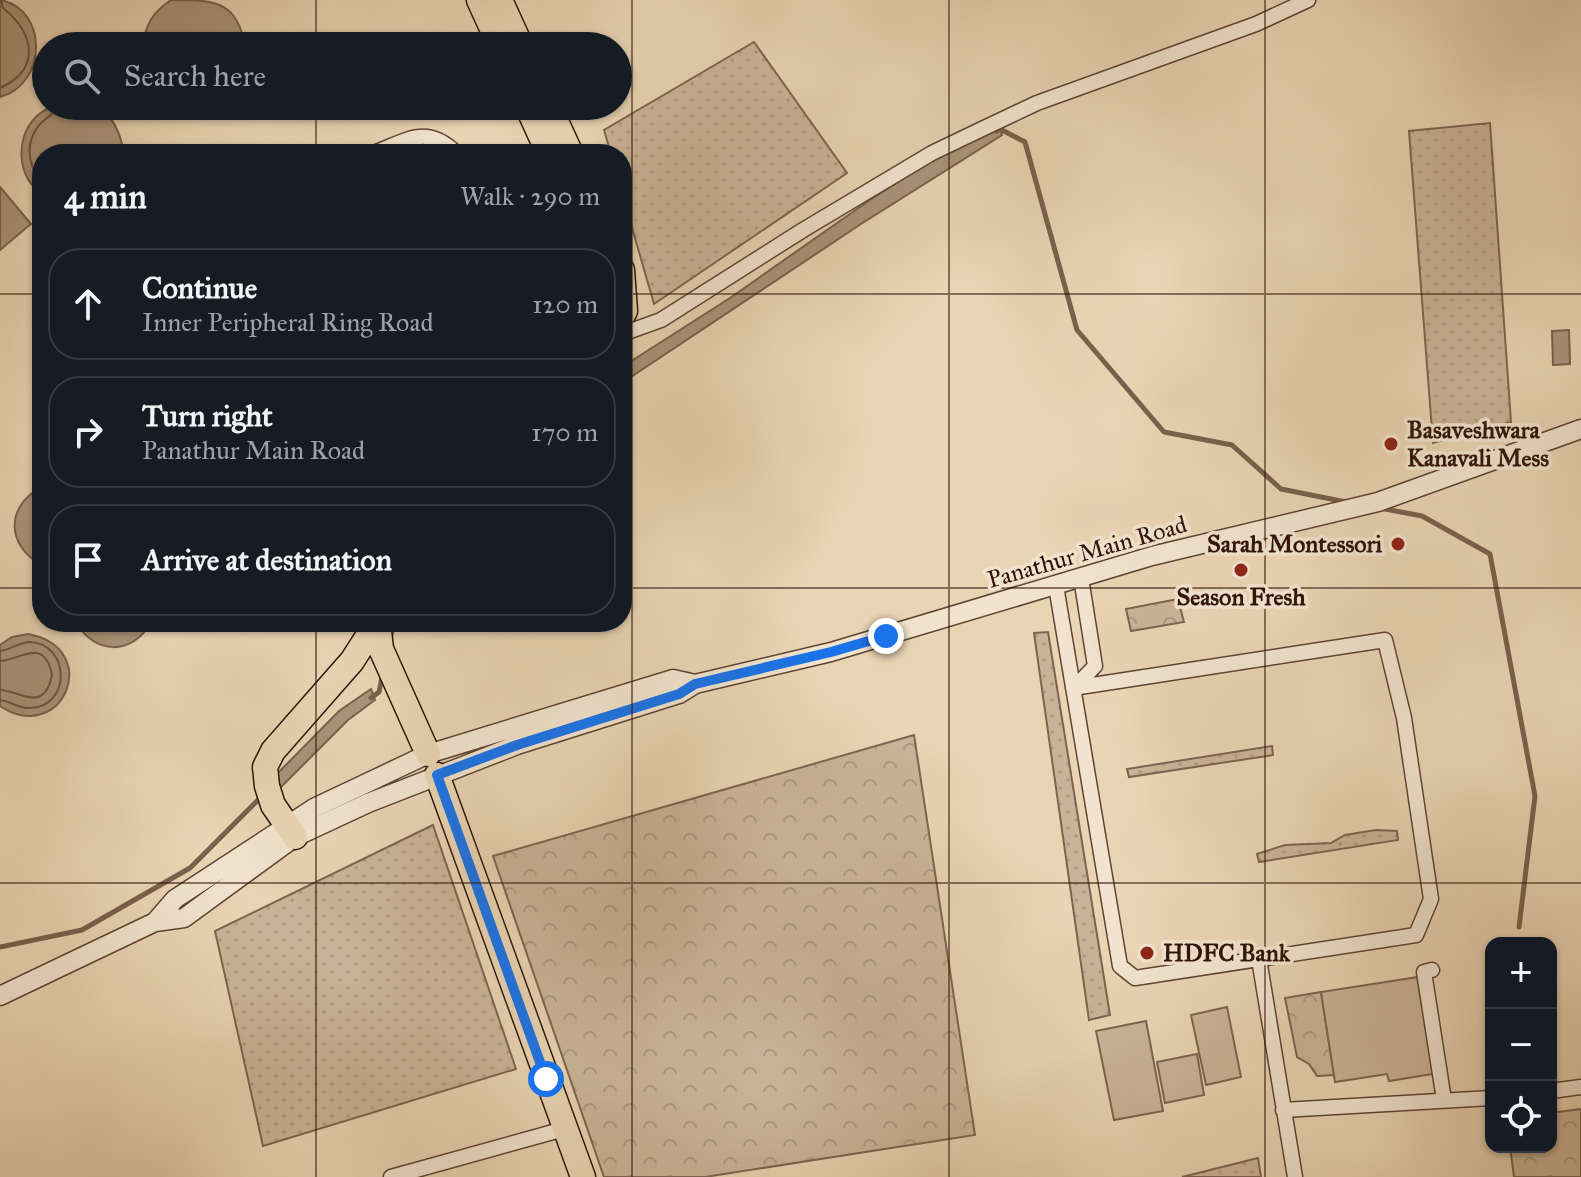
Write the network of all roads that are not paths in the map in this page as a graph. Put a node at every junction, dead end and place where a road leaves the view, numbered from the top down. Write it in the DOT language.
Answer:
graph roads {
  1 [pos="479,0"];
  2 [pos="500,0"];
  3 [pos="1308,0"];
  4 [pos="494,32"];
  5 [pos="515,32"];
  6 [pos="533,120"];
  7 [pos="555,120"];
  8 [pos="404,144"];
  9 [pos="446,144"];
  10 [pos="544,144"];
  11 [pos="566,144"];
  12 [pos="632,330"];
  13 [pos="1581,429"];
  14 [pos="1081,578"];
  15 [pos="1056,586"];
  16 [pos="371,632"];
  17 [pos="380,632"];
  18 [pos="1073,688"];
  19 [pos="433,765"];
  20 [pos="280,813"];
  21 [pos="1259,959"];
  22 [pos="1432,970"];
  23 [pos="0,996"];
  24 [pos="1581,1087"];
  25 [pos="1557,1090"];
  26 [pos="1485,1098"];
  27 [pos="1444,1100"];
  28 [pos="1283,1110"];
  29 [pos="564,1129"];
  30 [pos="391,1177"];
  31 [pos="583,1177"];
  32 [pos="1295,1177"];
  1 -- 4 [label="main road"];
  2 -- 5 [label="main road"];
  3 -- 12 [label="street"];
  6 -- 10 [label="main road"];
  7 -- 11 [label="main road"];
  8 -- 9 [label="street"];
  13 -- 14 [label="street, Panathur Main Road"];
  14 -- 15 [label="street, Panathur Main Road"];
  14 -- 18 [label="street"];
  15 -- 18 [label="street"];
  15 -- 19 [label="street, Panathur Main Road"];
  16 -- 20 [label="main road"];
  17 -- 19 [label="main road"];
  18 -- 21 [label="street"];
  18 -- 21 [label="street"];
  19 -- 20 [label="street, Panathur Main Road"];
  19 -- 29 [label="main road"];
  20 -- 23 [label="street, Panathur Main Road"];
  21 -- 28 [label="street"];
  22 -- 27 [label="street"];
  24 -- 25 [label="street"];
  26 -- 27 [label="street"];
  27 -- 28 [label="street"];
  28 -- 32 [label="street"];
  29 -- 30 [label="street"];
  29 -- 31 [label="main road"];
}
